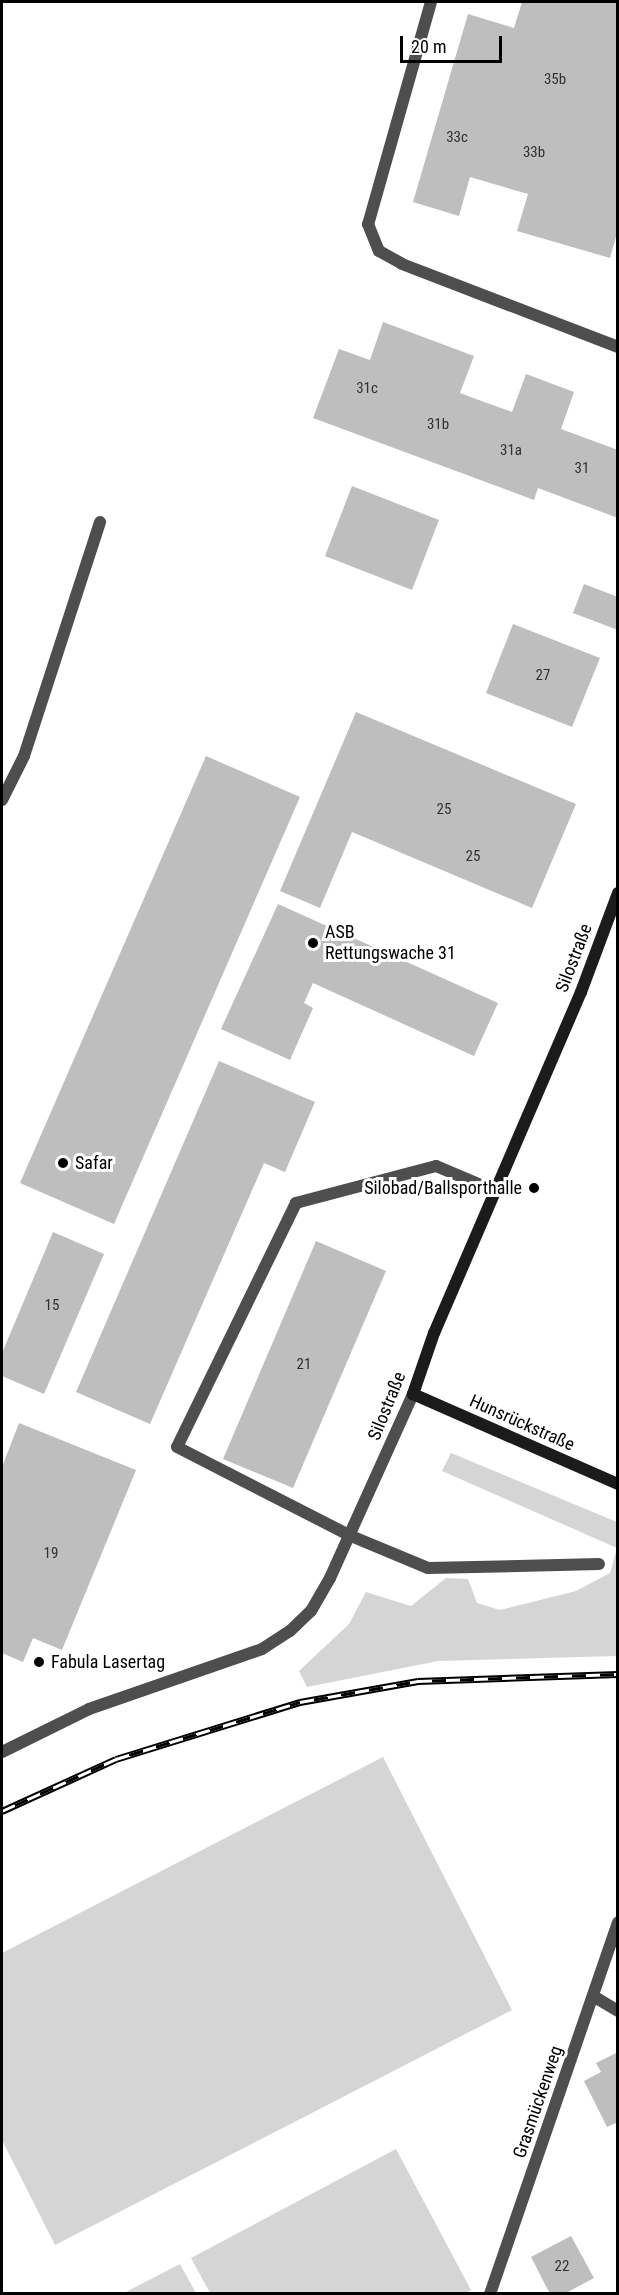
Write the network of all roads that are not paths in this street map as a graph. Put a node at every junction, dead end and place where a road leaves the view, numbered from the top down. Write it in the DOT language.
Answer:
graph roads {
  1 [pos="431,2"];
  2 [pos="618,347"];
  3 [pos="100,522"];
  4 [pos="2,800"];
  5 [pos="618,893"];
  6 [pos="495,1191"];
  7 [pos="412,1394"];
  8 [pos="618,1484"];
  9 [pos="351,1536"];
  10 [pos="599,1564"];
  11 [pos="2,1752"];
  12 [pos="618,1922"];
  13 [pos="593,1996"];
  14 [pos="618,2011"];
  15 [pos="490,2294"];
  1 -- 2 [label="street"];
  3 -- 4 [label="street"];
  5 -- 6 [label="main road, Silostraße"];
  6 -- 7 [label="main road, Silostraße"];
  6 -- 9 [label="street"];
  7 -- 8 [label="main road, Hunsrückstraße"];
  7 -- 9 [label="street, Silostraße"];
  9 -- 10 [label="street"];
  9 -- 11 [label="street, Silostraße"];
  12 -- 13 [label="street, Grasmückenweg"];
  13 -- 14 [label="street"];
  13 -- 15 [label="street, Grasmückenweg"];
}
